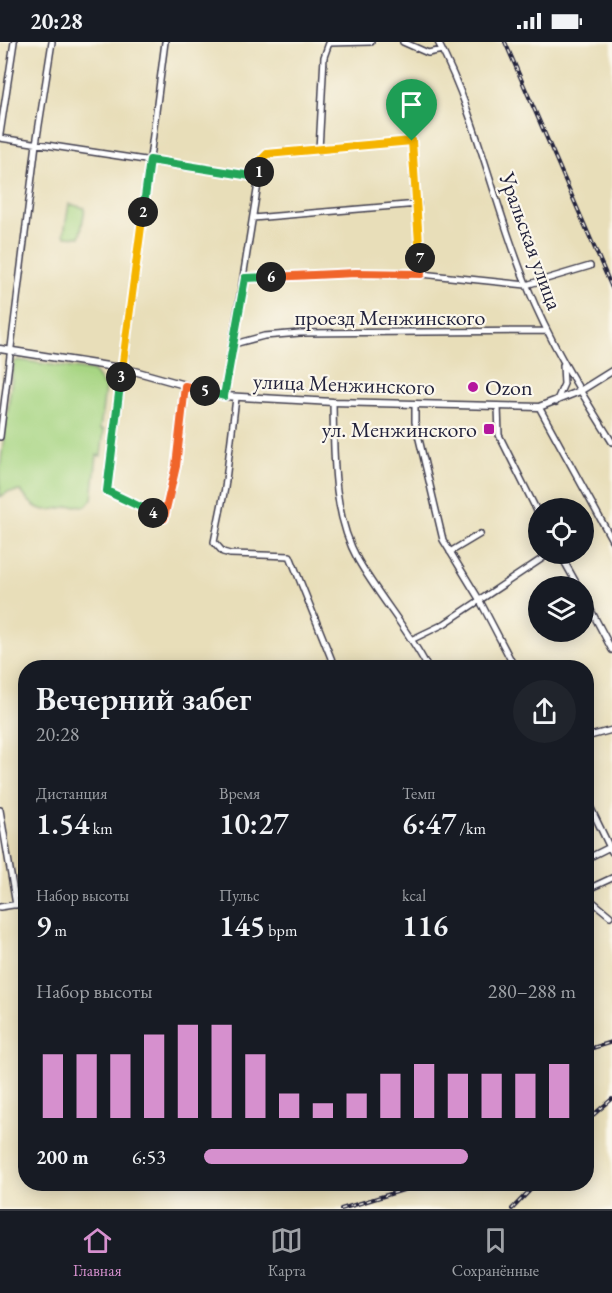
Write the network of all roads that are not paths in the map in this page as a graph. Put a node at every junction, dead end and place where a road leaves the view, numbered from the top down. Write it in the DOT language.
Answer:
graph roads {
  1 [pos="14,42"];
  2 [pos="52,42"];
  3 [pos="165,42"];
  4 [pos="327,42"];
  5 [pos="371,42"];
  6 [pos="403,42"];
  7 [pos="438,42"];
  8 [pos="442,50"];
  9 [pos="408,96"];
  10 [pos="0,136"];
  11 [pos="412,141"];
  12 [pos="36,144"];
  13 [pos="319,150"];
  14 [pos="150,160"];
  15 [pos="257,177"];
  16 [pos="417,204"];
  17 [pos="253,218"];
  18 [pos="590,266"];
  19 [pos="421,274"];
  20 [pos="245,278"];
  21 [pos="526,285"];
  22 [pos="547,331"];
  23 [pos="234,344"];
  24 [pos="0,349"];
  25 [pos="10,351"];
  26 [pos="562,361"];
  27 [pos="122,368"];
  28 [pos="612,371"];
  29 [pos="185,386"];
  30 [pos="580,391"];
  31 [pos="224,396"];
  32 [pos="236,398"];
  33 [pos="333,402"];
  34 [pos="555,403"];
  35 [pos="414,404"];
  36 [pos="498,406"];
  37 [pos="539,407"];
  38 [pos="0,437"];
  39 [pos="612,441"];
  40 [pos="530,498"];
  41 [pos="480,534"];
  42 [pos="612,540"];
  43 [pos="450,552"];
  44 [pos="533,564"];
  45 [pos="479,599"];
  46 [pos="594,616"];
  47 [pos="413,639"];
  48 [pos="612,650"];
  49 [pos="332,660"];
  50 [pos="424,660"];
  51 [pos="511,660"];
  52 [pos="612,730"];
  53 [pos="594,735"];
  54 [pos="0,810"];
  55 [pos="594,814"];
  56 [pos="611,849"];
  57 [pos="594,856"];
  58 [pos="612,878"];
  59 [pos="594,886"];
  60 [pos="594,903"];
  61 [pos="16,905"];
  62 [pos="0,907"];
  63 [pos="610,916"];
  1 -- 10 [label="street"];
  2 -- 12 [label="street"];
  3 -- 14 [label="street"];
  4 -- 5 [label="street"];
  4 -- 13 [label="street"];
  6 -- 8 [label="street"];
  7 -- 8 [label="street, Уральская улица"];
  8 -- 21 [label="street, Уральская улица"];
  9 -- 11 [label="street"];
  10 -- 12 [label="street"];
  11 -- 13 [label="street"];
  11 -- 16 [label="street"];
  12 -- 14 [label="street"];
  12 -- 25 [label="street"];
  13 -- 15 [label="street"];
  14 -- 15 [label="street"];
  14 -- 27 [label="street"];
  15 -- 17 [label="street"];
  16 -- 17 [label="street"];
  16 -- 19 [label="street"];
  17 -- 20 [label="street"];
  18 -- 21 [label="street"];
  19 -- 20 [label="street"];
  19 -- 21 [label="street"];
  20 -- 23 [label="street"];
  21 -- 22 [label="street, Уральская улица"];
  22 -- 23 [label="street, проезд Менжинского"];
  22 -- 26 [label="street, Уральская улица"];
  23 -- 31 [label="street"];
  24 -- 25 [label="street, улица Менжинского"];
  25 -- 27 [label="street, улица Менжинского"];
  25 -- 38 [label="street"];
  26 -- 30 [label="street, Уральская улица"];
  26 -- 34 [label="street"];
  27 -- 29 [label="street, улица Менжинского"];
  27 -- 29 [label="street"];
  28 -- 30 [label="street, улица Менжинского"];
  29 -- 31 [label="street, улица Менжинского"];
  30 -- 34 [label="street, улица Менжинского"];
  30 -- 39 [label="street, Уральская улица"];
  31 -- 32 [label="street, улица Менжинского"];
  32 -- 33 [label="street, улица Менжинского"];
  32 -- 49 [label="street"];
  33 -- 35 [label="street, улица Менжинского"];
  33 -- 47 [label="street"];
  34 -- 37 [label="street, улица Менжинского"];
  35 -- 36 [label="street, улица Менжинского"];
  35 -- 43 [label="street"];
  36 -- 37 [label="street, улица Менжинского"];
  36 -- 40 [label="street"];
  37 -- 42 [label="street"];
  41 -- 43 [label="street"];
  43 -- 45 [label="street"];
  44 -- 45 [label="street"];
  45 -- 47 [label="street"];
  45 -- 51 [label="street"];
  46 -- 48 [label="street"];
  47 -- 50 [label="street"];
  52 -- 53 [label="street"];
  54 -- 61 [label="street"];
  55 -- 56 [label="street"];
  56 -- 57 [label="street"];
  58 -- 59 [label="street"];
  60 -- 63 [label="street"];
  61 -- 62 [label="street"];
}
